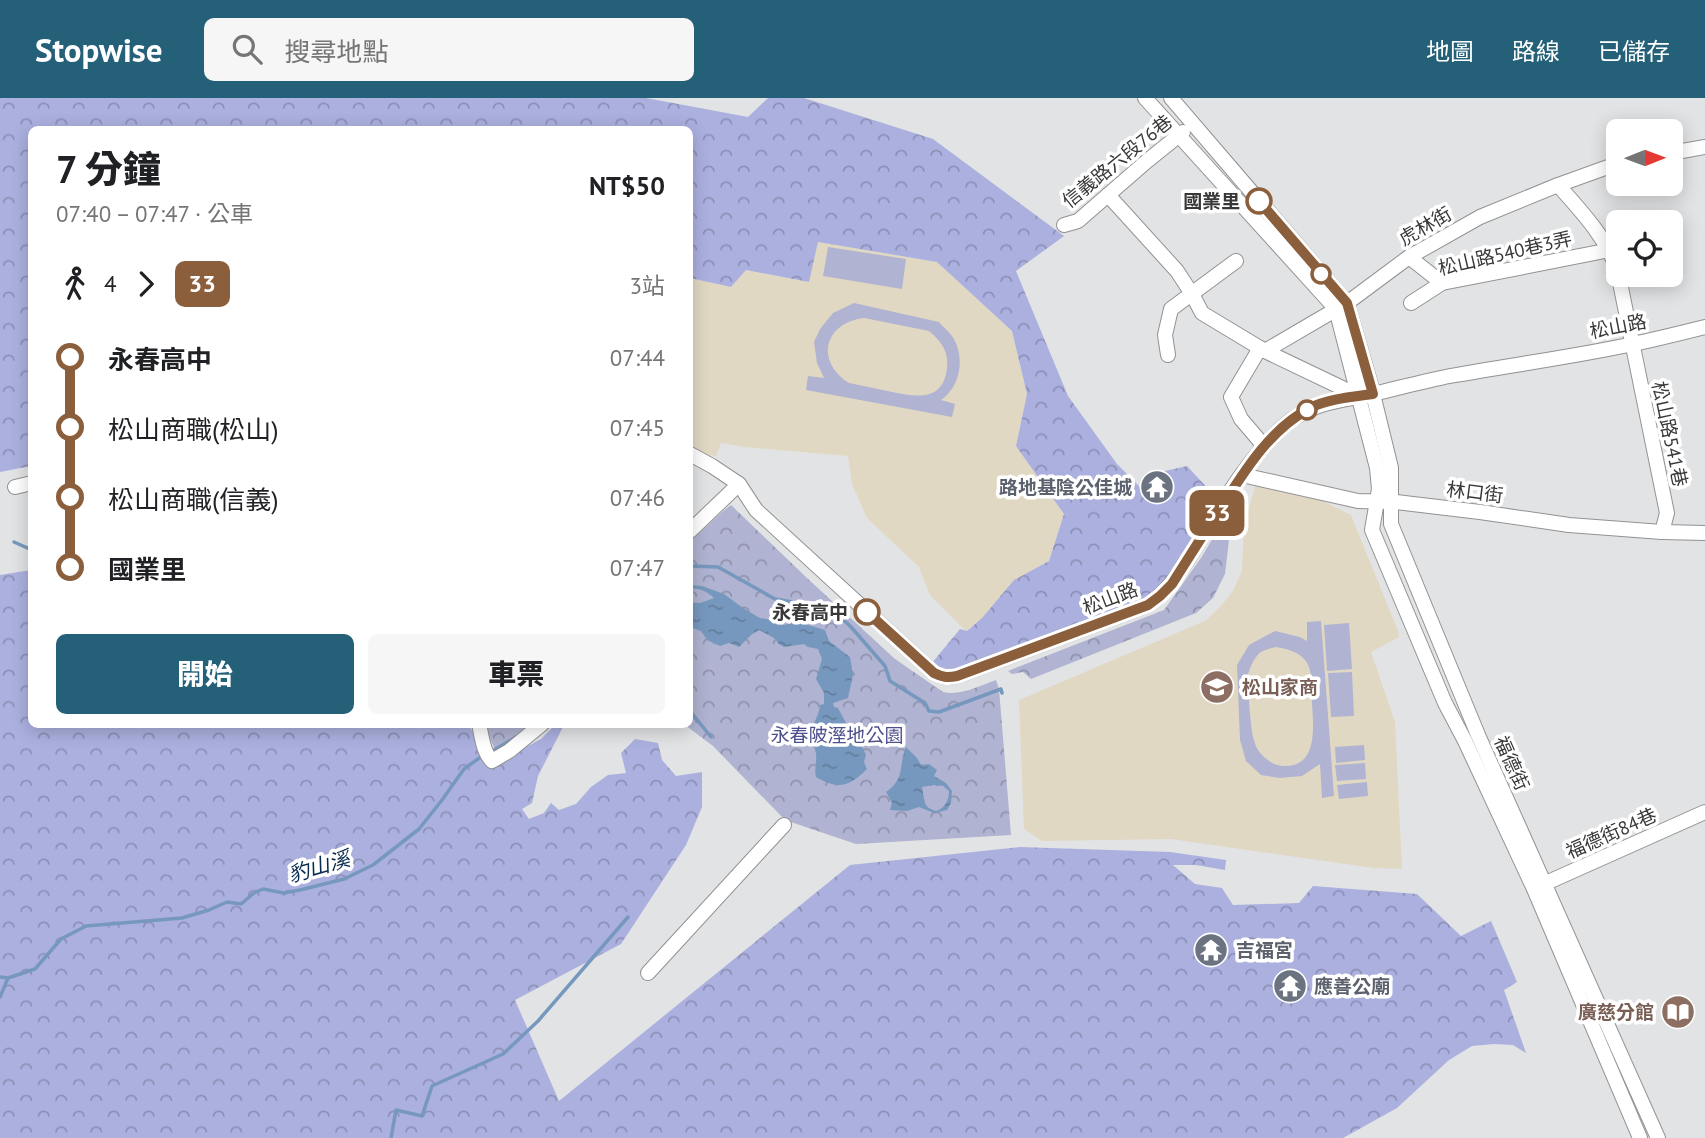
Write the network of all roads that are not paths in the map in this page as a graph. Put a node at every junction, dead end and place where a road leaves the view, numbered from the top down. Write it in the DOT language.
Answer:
graph roads {
  1 [pos="1145,98"];
  2 [pos="1171,98"];
  3 [pos="1193,125"];
  4 [pos="1178,136"];
  5 [pos="1705,147"];
  6 [pos="1684,151"];
  7 [pos="1606,168"];
  8 [pos="1558,185"];
  9 [pos="1108,195"];
  10 [pos="1064,225"];
  11 [pos="1606,244"];
  12 [pos="1606,251"];
  13 [pos="1409,257"];
  14 [pos="1236,261"];
  15 [pos="1442,283"];
  16 [pos="1621,287"];
  17 [pos="1192,294"];
  18 [pos="1411,303"];
  19 [pos="1341,306"];
  20 [pos="1705,327"];
  21 [pos="1632,344"];
  22 [pos="1263,350"];
  23 [pos="1168,355"];
  24 [pos="1366,395"];
  25 [pos="1264,446"];
  26 [pos="693,455"];
  27 [pos="1242,475"];
  28 [pos="28,484"];
  29 [pos="739,484"];
  30 [pos="15,487"];
  31 [pos="1384,501"];
  32 [pos="693,528"];
  33 [pos="1662,532"];
  34 [pos="1705,533"];
  35 [pos="480,728"];
  36 [pos="537,728"];
  37 [pos="1705,813"];
  38 [pos="784,825"];
  39 [pos="1540,886"];
  40 [pos="648,973"];
  41 [pos="1640,1138"];
  42 [pos="1658,1138"];
  1 -- 4 [label="street"];
  2 -- 3 [label="street"];
  3 -- 4 [label="street, 信義路六段76巷"];
  3 -- 19 [label="street"];
  4 -- 9 [label="street, 信義路六段76巷"];
  4 -- 19 [label="street"];
  5 -- 6 [label="street"];
  7 -- 8 [label="street, 虎林街"];
  8 -- 11 [label="street, 松山路541巷"];
  8 -- 13 [label="street, 虎林街"];
  9 -- 10 [label="street, 信義路六段76巷"];
  9 -- 17 [label="street"];
  12 -- 15 [label="street, 松山路540巷3弄"];
  13 -- 15 [label="street"];
  13 -- 19 [label="street, 虎林街"];
  14 -- 17 [label="street"];
  15 -- 18 [label="street, 松山路540巷3弄"];
  16 -- 21 [label="street, 松山路541巷"];
  17 -- 22 [label="street"];
  17 -- 23 [label="street"];
  19 -- 22 [label="street, 虎林街"];
  19 -- 24 [label="street, 福德街"];
  20 -- 21 [label="street, 松山路"];
  21 -- 24 [label="street, 松山路"];
  21 -- 33 [label="street, 松山路541巷"];
  22 -- 24 [label="street"];
  22 -- 25 [label="street"];
  24 -- 25 [label="street, 松山路"];
  24 -- 31 [label="street, 福德街"];
  25 -- 27 [label="street, 松山路"];
  26 -- 29 [label="street, 松山路"];
  27 -- 29 [label="street, 松山路"];
  27 -- 31 [label="street, 林口街"];
  28 -- 30 [label="street"];
  29 -- 32 [label="street"];
  31 -- 33 [label="street, 林口街"];
  31 -- 39 [label="street, 福德街"];
  33 -- 34 [label="street, 林口街"];
  35 -- 36 [label="street"];
  37 -- 39 [label="street, 福德街84巷"];
  38 -- 40 [label="street"];
  39 -- 41 [label="street, 福德街"];
  39 -- 42 [label="street, 福德街"];
}
